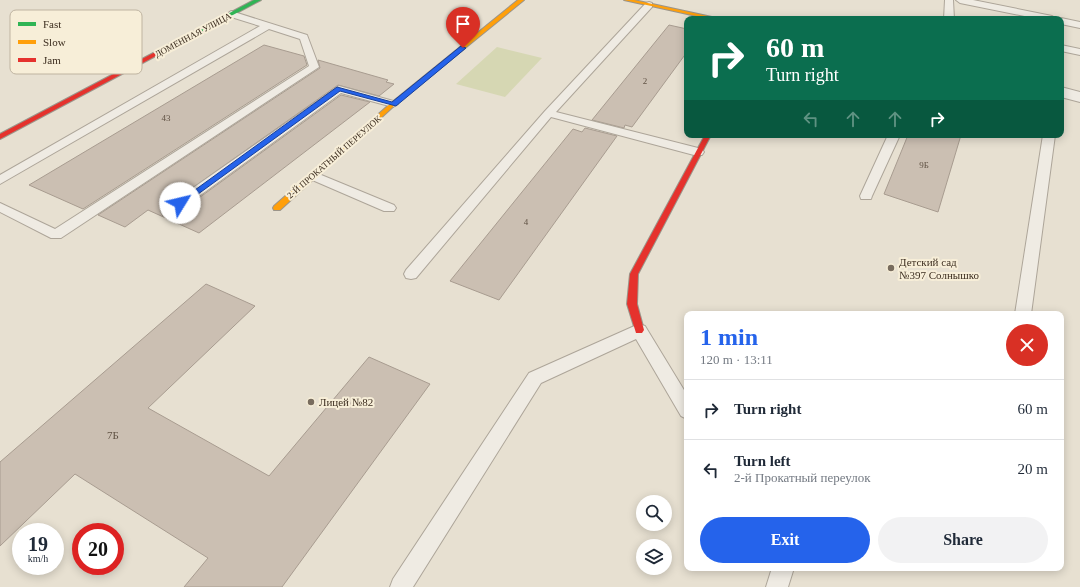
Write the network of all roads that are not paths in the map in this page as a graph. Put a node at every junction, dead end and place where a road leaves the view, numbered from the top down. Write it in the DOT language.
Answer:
graph roads {
  1 [pos="258,0"];
  2 [pos="522,0"];
  3 [pos="628,0"];
  4 [pos="949,0"];
  5 [pos="960,0"];
  6 [pos="988,3"];
  7 [pos="649,4"];
  8 [pos="231,14"];
  9 [pos="704,16"];
  10 [pos="949,16"];
  11 [pos="1040,16"];
  12 [pos="1064,22"];
  13 [pos="1080,25"];
  14 [pos="267,26"];
  15 [pos="1064,49"];
  16 [pos="1080,52"];
  17 [pos="142,61"];
  18 [pos="118,74"];
  19 [pos="1064,93"];
  20 [pos="1080,97"];
  21 [pos="394,104"];
  22 [pos="549,113"];
  23 [pos="0,137"];
  24 [pos="706,138"];
  25 [pos="893,138"];
  26 [pos="1049,138"];
  27 [pos="698,152"];
  28 [pos="314,176"];
  29 [pos="0,180"];
  30 [pos="866,196"];
  31 [pos="0,207"];
  32 [pos="277,208"];
  33 [pos="389,208"];
  34 [pos="168,212"];
  35 [pos="411,274"];
  36 [pos="1023,311"];
  37 [pos="639,330"];
  38 [pos="684,405"];
  39 [pos="782,571"];
  40 [pos="402,587"];
  41 [pos="777,587"];
  1 -- 8 [label="street, ДОМЕННАЯ УЛИЦА"];
  2 -- 21 [label="street, 2-Й ПРОКАТНЫЙ ПЕРЕУЛОК"];
  3 -- 7 [label="street"];
  4 -- 10 [label="lane"];
  5 -- 6 [label="lane"];
  6 -- 11 [label="lane"];
  7 -- 9 [label="street"];
  7 -- 22 [label="lane"];
  8 -- 14 [label="lane"];
  8 -- 17 [label="street, ДОМЕННАЯ УЛИЦА"];
  12 -- 13 [label="lane"];
  14 -- 29 [label="lane"];
  14 -- 31 [label="lane"];
  15 -- 16 [label="lane"];
  18 -- 23 [label="street, ДОМЕННАЯ УЛИЦА"];
  19 -- 20 [label="street"];
  21 -- 28 [label="street, 2-Й ПРОКАТНЫЙ ПЕРЕУЛОК"];
  21 -- 34 [label="lane"];
  22 -- 27 [label="lane"];
  22 -- 35 [label="lane"];
  24 -- 27 [label="street"];
  25 -- 30 [label="lane"];
  26 -- 36 [label="lane"];
  27 -- 37 [label="street"];
  28 -- 32 [label="street, 2-Й ПРОКАТНЫЙ ПЕРЕУЛОК"];
  28 -- 33 [label="lane"];
  37 -- 38 [label="lane"];
  37 -- 40 [label="lane"];
  39 -- 41 [label="lane"];
}
